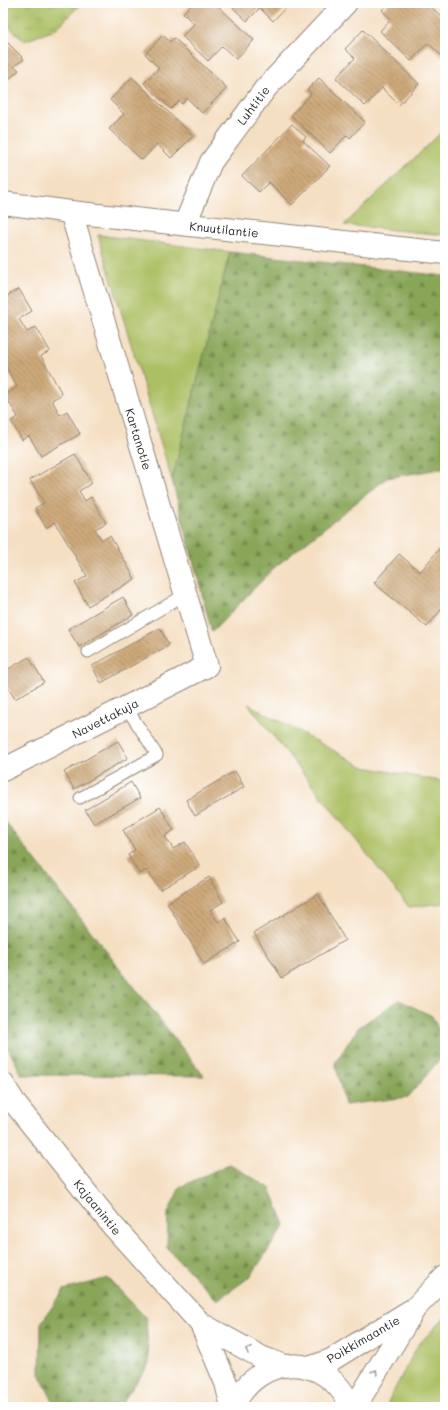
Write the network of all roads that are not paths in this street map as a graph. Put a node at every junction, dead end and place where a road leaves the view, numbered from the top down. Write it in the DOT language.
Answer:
graph roads {
  1 [pos="346,3"];
  2 [pos="3,203"];
  3 [pos="71,212"];
  4 [pos="185,224"];
  5 [pos="445,253"];
  6 [pos="186,594"];
  7 [pos="88,652"];
  8 [pos="207,666"];
  9 [pos="126,707"];
  10 [pos="3,770"];
  11 [pos="80,798"];
  12 [pos="3,1084"];
  13 [pos="445,1277"];
  14 [pos="415,1308"];
  15 [pos="201,1324"];
  16 [pos="284,1366"];
  17 [pos="309,1368"];
  18 [pos="233,1407"];
  19 [pos="351,1407"];
  20 [pos="358,1407"];
  1 -- 4 [label="street, Luhtitie"];
  2 -- 3 [label="street, Knuutilantie"];
  3 -- 4 [label="street, Knuutilantie"];
  3 -- 6 [label="street, Kartanotie"];
  4 -- 5 [label="street, Knuutilantie"];
  6 -- 7 [label="lane"];
  6 -- 8 [label="street, Kartanotie"];
  8 -- 9 [label="street, Navettakuja"];
  9 -- 10 [label="street, Navettakuja"];
  9 -- 11 [label="lane"];
  12 -- 15 [label="street, Kajaanintie"];
  13 -- 14 [label="street, Poikkimaantie"];
  14 -- 17 [label="street, Poikkimaantie"];
  20 -- 14 [label="street, Poikkimaantie, one-way"];
  16 -- 15 [label="street, Kajaanintie, one-way"];
  15 -- 18 [label="street, Kajaanintie"];
  16 -- 17 [label="street"];
  16 -- 18 [label="street"];
  17 -- 19 [label="street"];
}
